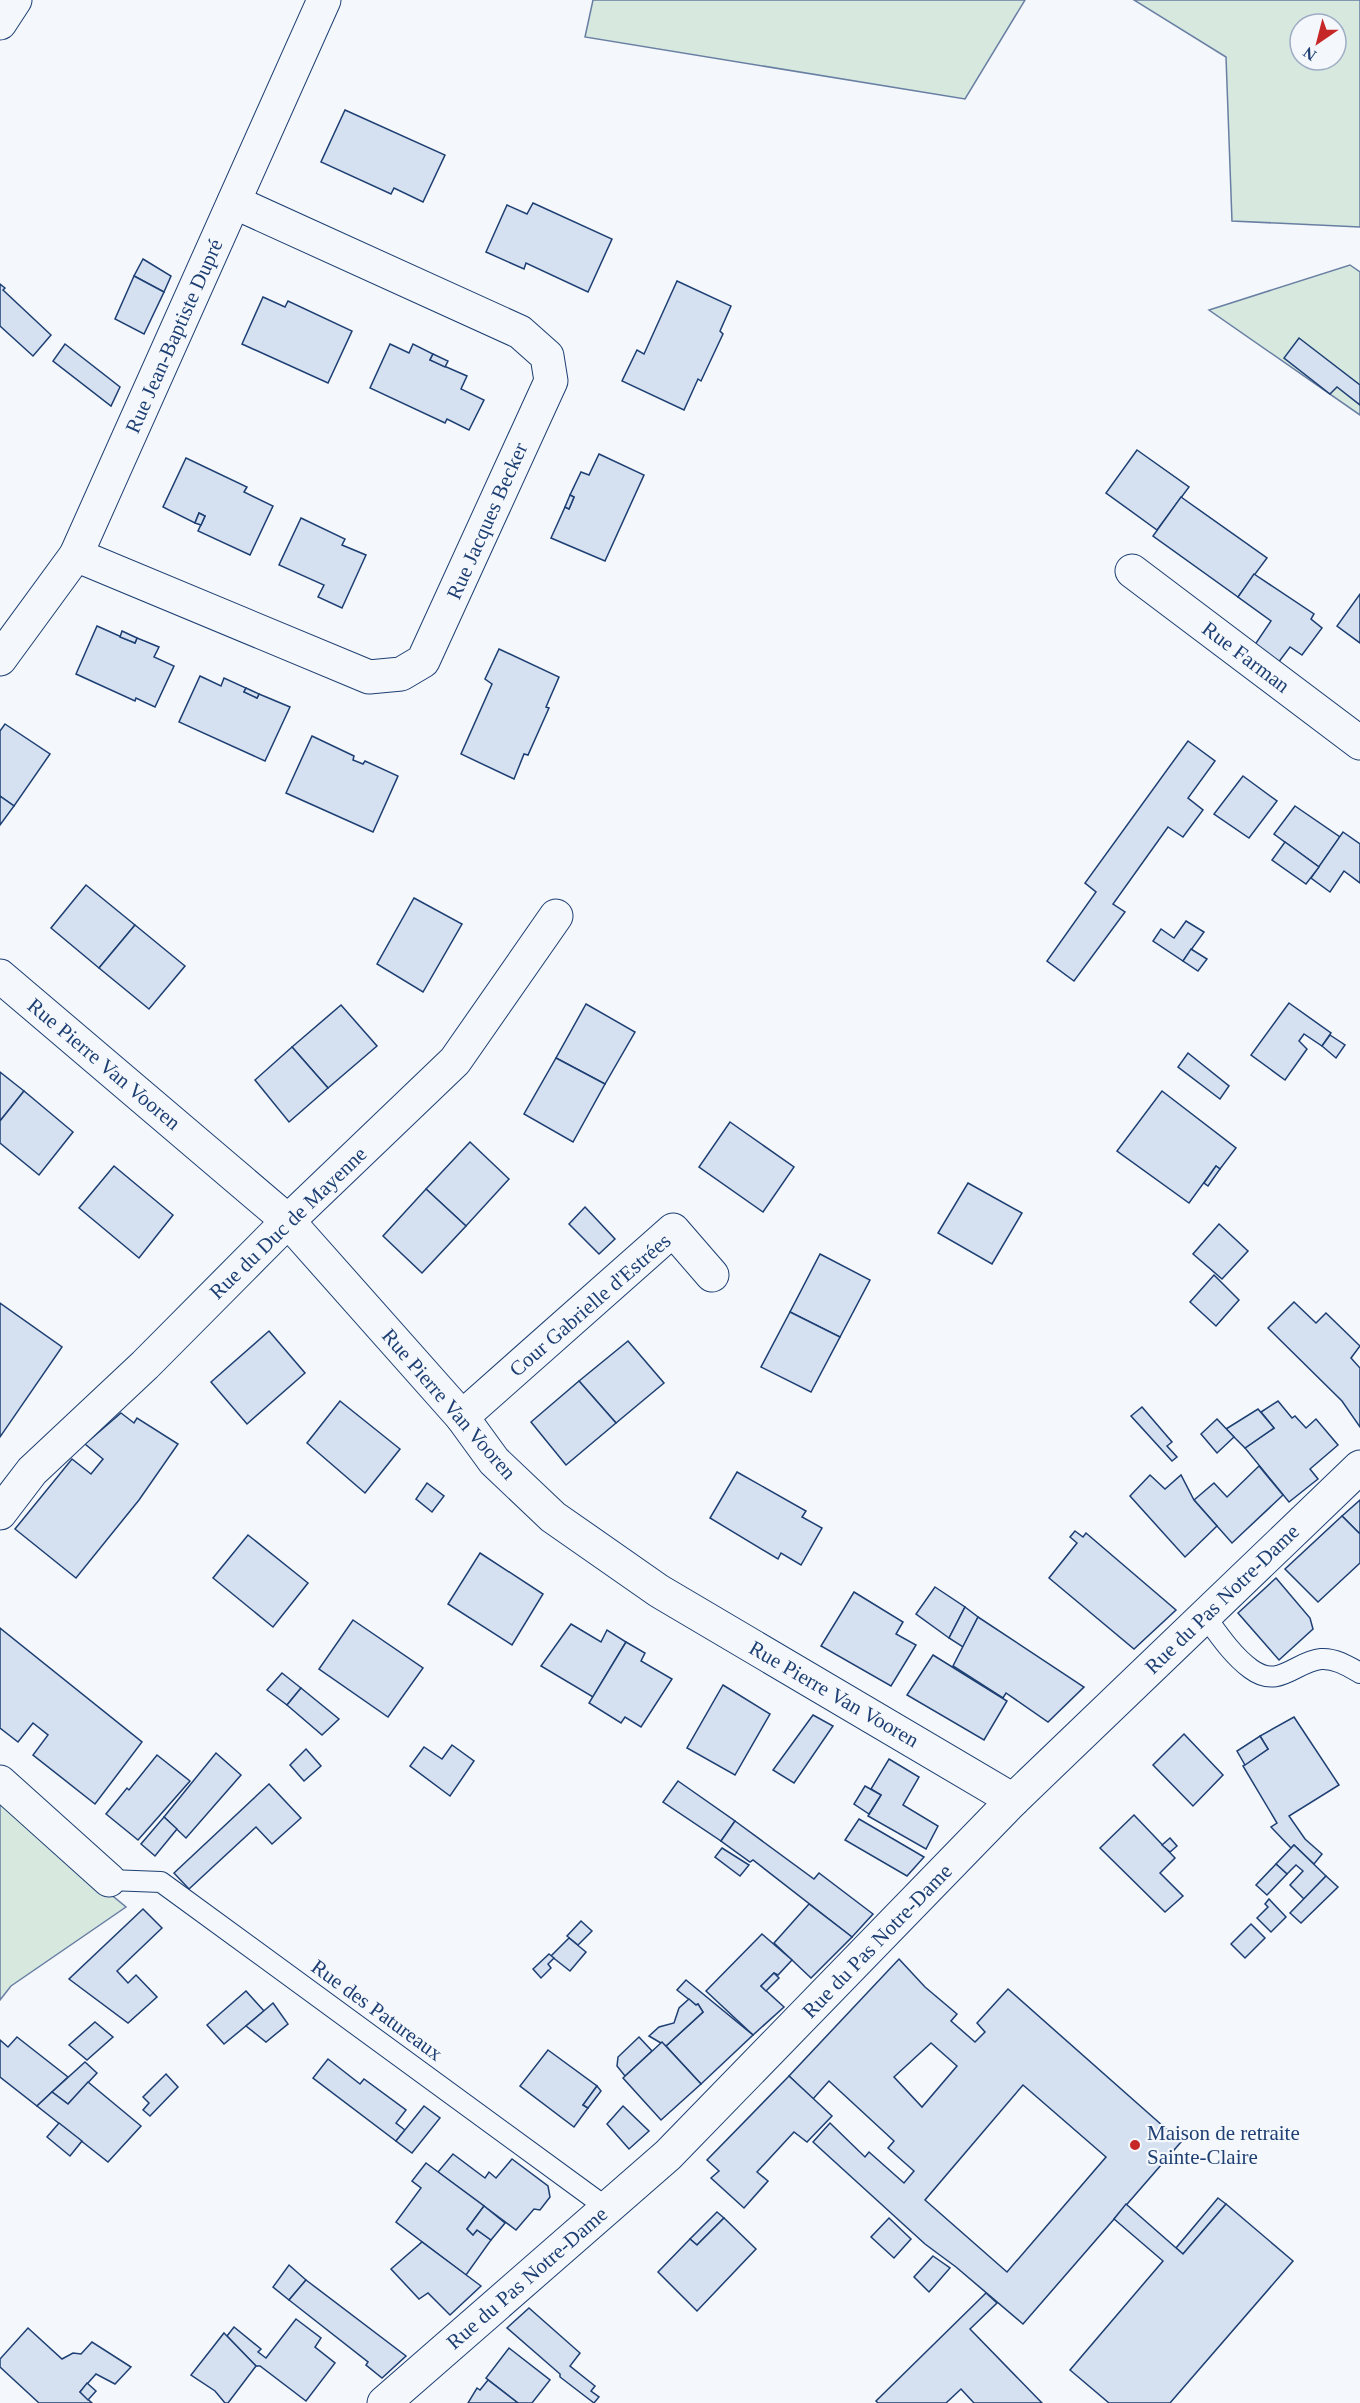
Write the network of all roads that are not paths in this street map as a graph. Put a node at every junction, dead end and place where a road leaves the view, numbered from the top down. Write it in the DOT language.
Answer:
graph roads {
  1 [pos="15,0"];
  2 [pos="324,0"];
  3 [pos="0,23"];
  4 [pos="234,202"];
  5 [pos="76,555"];
  6 [pos="1132,571"];
  7 [pos="0,659"];
  8 [pos="1360,743"];
  9 [pos="556,916"];
  10 [pos="0,976"];
  11 [pos="288,1221"];
  12 [pos="712,1275"];
  13 [pos="462,1417"];
  14 [pos="1360,1467"];
  15 [pos="0,1513"];
  16 [pos="1205,1616"];
  17 [pos="1360,1673"];
  18 [pos="0,1782"];
  19 [pos="1013,1800"];
  20 [pos="109,1880"];
  21 [pos="607,2208"];
  22 [pos="384,2403"];
  1 -- 3 [label="street"];
  2 -- 4 [label="street, Rue Jean-Baptiste Dupré"];
  4 -- 5 [label="street, Rue Jean-Baptiste Dupré"];
  4 -- 5 [label="street, Rue Jacques Becker"];
  5 -- 7 [label="street, Rue Jean-Baptiste Dupré"];
  6 -- 8 [label="street, Rue Farman"];
  9 -- 11 [label="street, Rue du Duc de Mayenne"];
  10 -- 11 [label="street, Rue Pierre Van Vooren"];
  11 -- 13 [label="street, Rue Pierre Van Vooren"];
  11 -- 15 [label="street, Rue du Duc de Mayenne"];
  12 -- 13 [label="street, Cour Gabrielle d'Estrées"];
  13 -- 19 [label="street, Rue Pierre Van Vooren"];
  14 -- 16 [label="street, Rue du Pas Notre-Dame"];
  16 -- 17 [label="lane"];
  16 -- 19 [label="street, Rue du Pas Notre-Dame"];
  18 -- 20 [label="street"];
  19 -- 21 [label="street, Rue du Pas Notre-Dame"];
  20 -- 21 [label="lane, Rue des Patureaux"];
  21 -- 22 [label="street, Rue du Pas Notre-Dame"];
}
